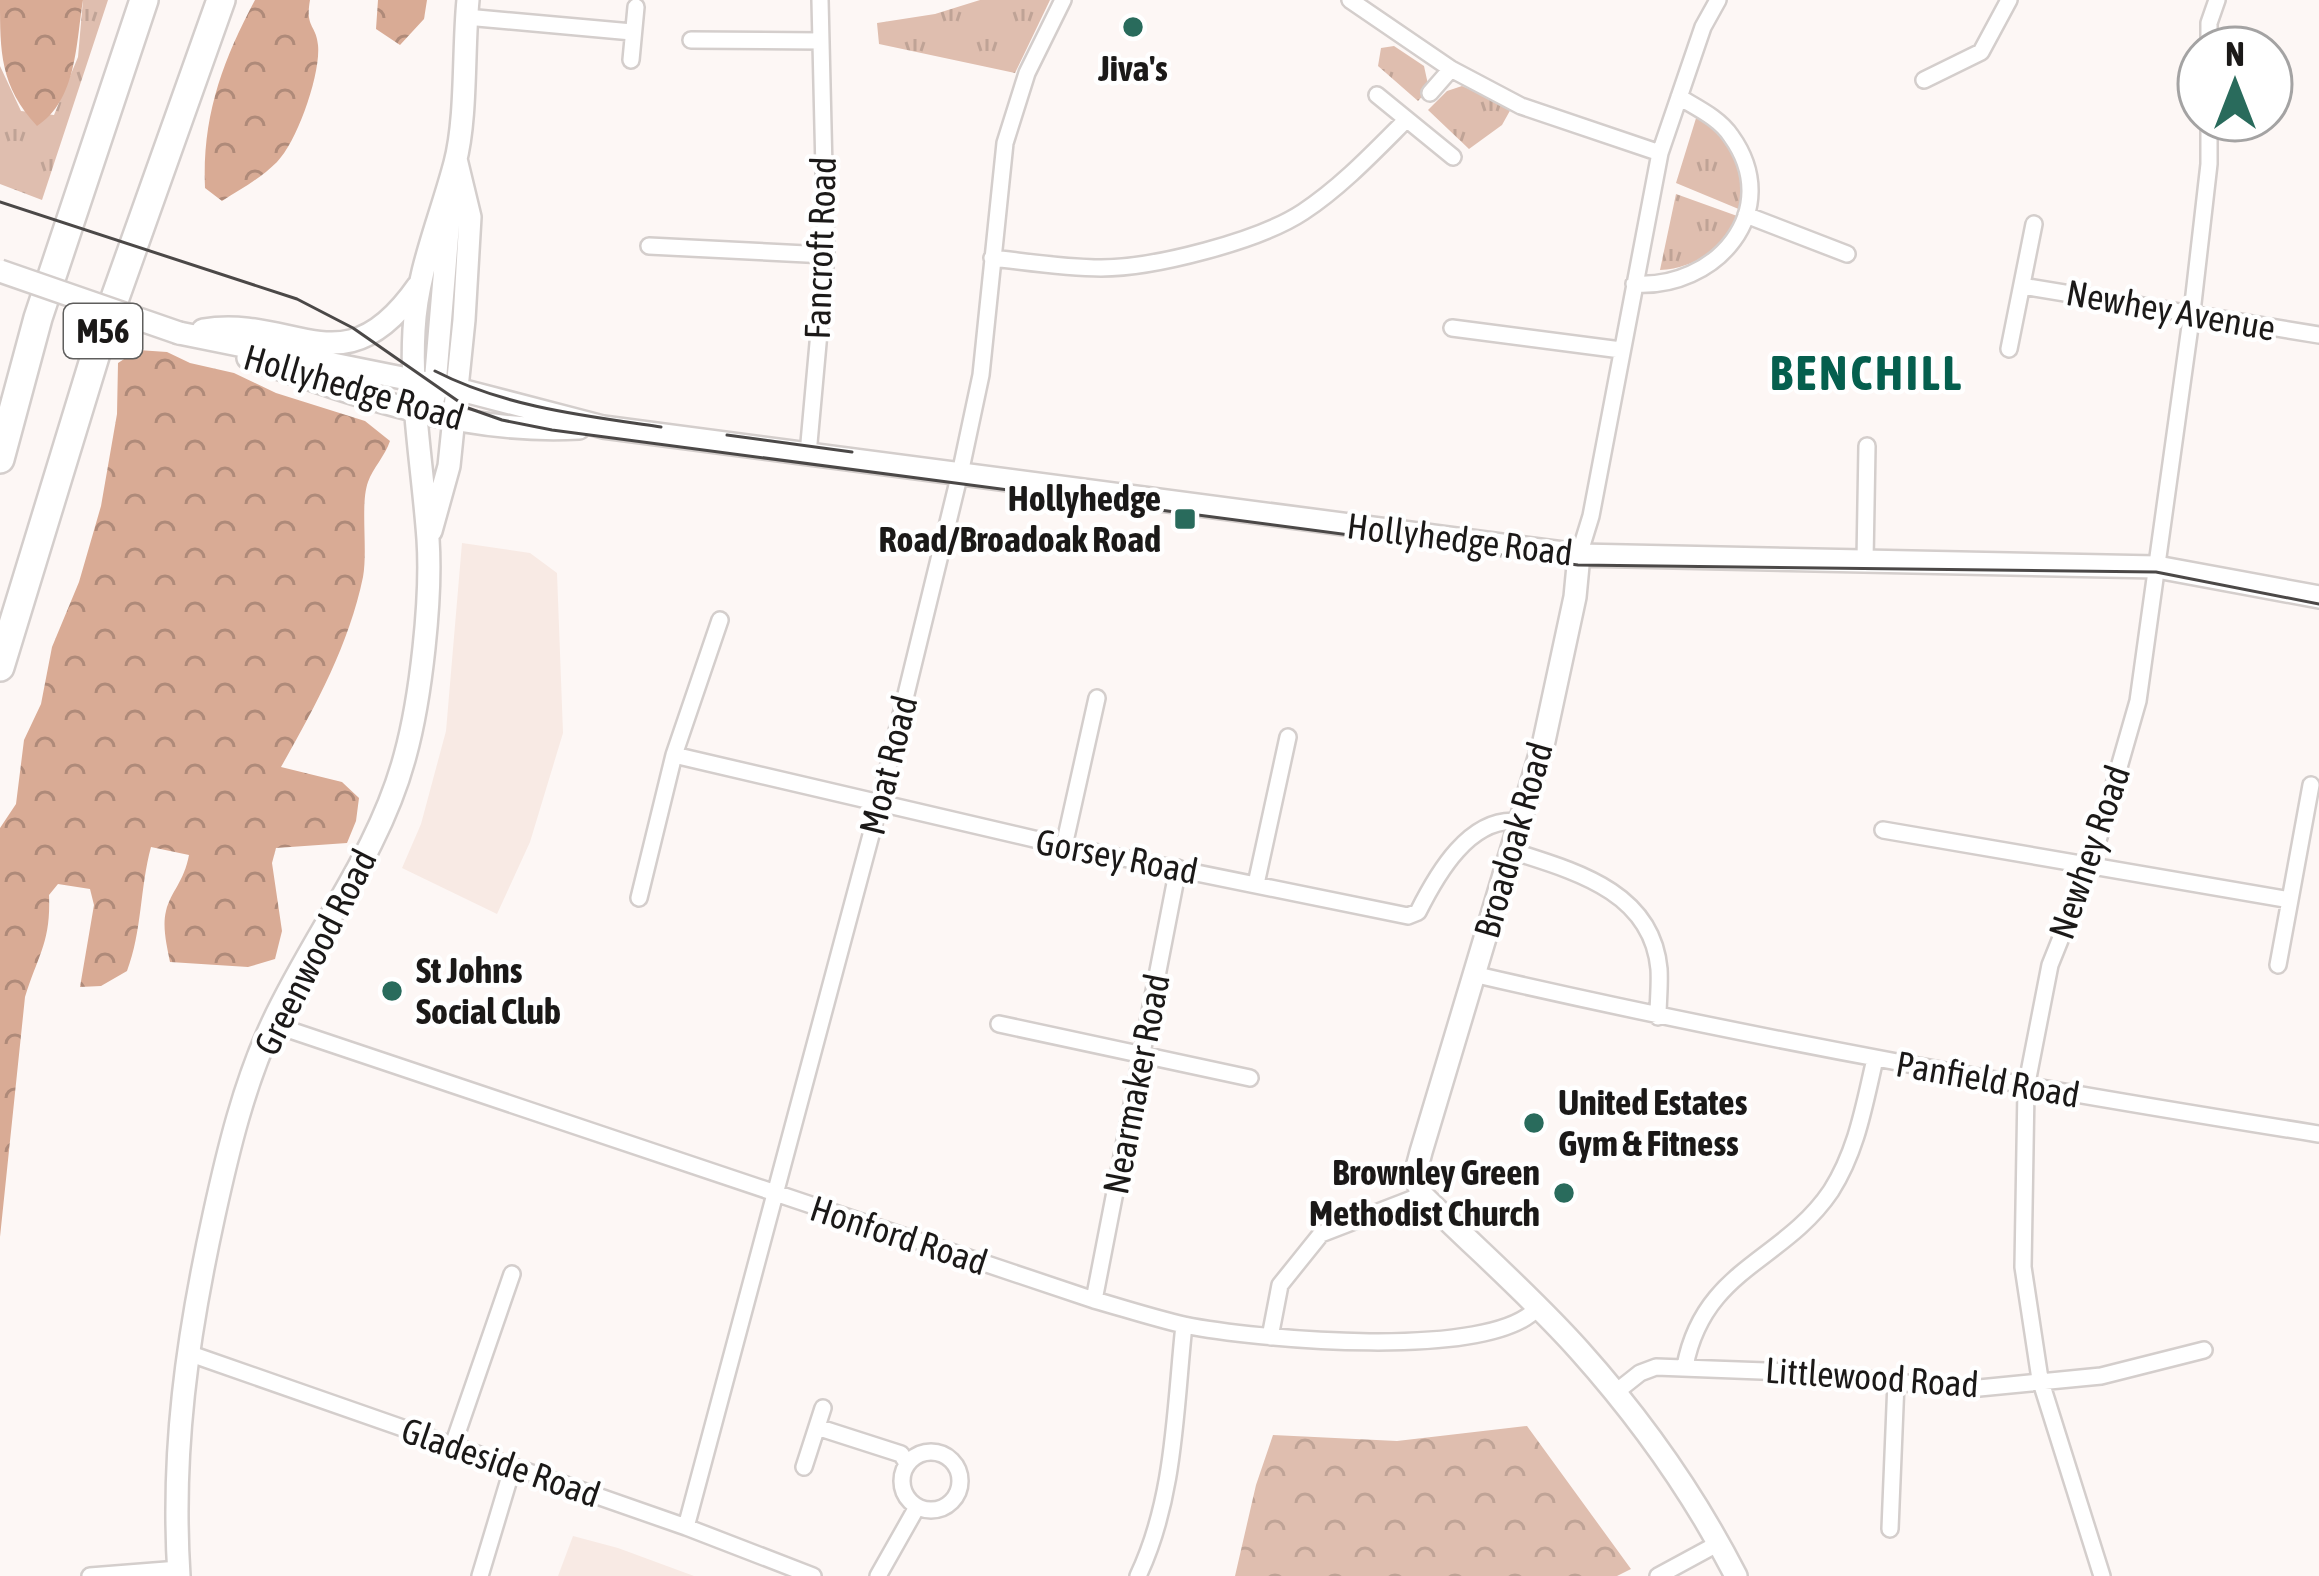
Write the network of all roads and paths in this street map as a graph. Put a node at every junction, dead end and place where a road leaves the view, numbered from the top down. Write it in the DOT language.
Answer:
graph roads {
  1 [pos="144,0"];
  2 [pos="221,0"];
  3 [pos="820,0"];
  4 [pos="1063,0"];
  5 [pos="1350,0"];
  6 [pos="1718,0"];
  7 [pos="2009,0"];
  8 [pos="636,7"];
  9 [pos="467,9"];
  10 [pos="632,32"];
  11 [pos="691,40"];
  12 [pos="821,41"];
  13 [pos="631,60"];
  14 [pos="1451,69"];
  15 [pos="1924,80"];
  16 [pos="1430,93"];
  17 [pos="1377,95"];
  18 [pos="1679,97"];
  19 [pos="1406,120"];
  20 [pos="2209,144"];
  21 [pos="1660,153"];
  22 [pos="1453,157"];
  23 [pos="456,159"];
  24 [pos="1746,215"];
  25 [pos="2035,224"];
  26 [pos="649,246"];
  27 [pos="1847,254"];
  28 [pos="826,255"];
  29 [pos="992,259"];
  30 [pos="0,271"];
  31 [pos="1634,284"];
  32 [pos="418,285"];
  33 [pos="2022,286"];
  34 [pos="2192,311"];
  35 [pos="1452,328"];
  36 [pos="179,333"];
  37 [pos="2319,335"];
  38 [pos="2009,349"];
  39 [pos="1621,350"];
  40 [pos="436,385"];
  41 [pos="416,410"];
  42 [pos="454,421"];
  43 [pos="604,427"];
  44 [pos="1868,446"];
  45 [pos="808,454"];
  46 [pos="0,459"];
  47 [pos="959,476"];
  48 [pos="428,542"];
  49 [pos="1579,555"];
  50 [pos="1865,561"];
  51 [pos="2157,567"];
  52 [pos="2319,597"];
  53 [pos="720,620"];
  54 [pos="0,667"];
  55 [pos="1097,698"];
  56 [pos="1288,737"];
  57 [pos="674,755"];
  58 [pos="2311,785"];
  59 [pos="879,806"];
  60 [pos="1520,822"];
  61 [pos="1883,830"];
  62 [pos="1064,846"];
  63 [pos="1512,851"];
  64 [pos="2090,864"];
  65 [pos="1178,868"];
  66 [pos="1256,884"];
  67 [pos="639,898"];
  68 [pos="2290,900"];
  69 [pos="2278,965"];
  70 [pos="1473,974"];
  71 [pos="1658,1017"];
  72 [pos="272,1024"];
  73 [pos="999,1024"];
  74 [pos="1142,1055"];
  75 [pos="1875,1059"];
  76 [pos="1250,1078"];
  77 [pos="2026,1088"];
  78 [pos="2319,1134"];
  79 [pos="776,1194"];
  80 [pos="1422,1195"];
  81 [pos="512,1274"];
  82 [pos="1094,1300"];
  83 [pos="1538,1307"];
  84 [pos="1184,1325"];
  85 [pos="1270,1337"];
  86 [pos="2204,1350"];
  87 [pos="188,1353"];
  88 [pos="1685,1366"];
  89 [pos="2040,1379"];
  90 [pos="1896,1382"];
  91 [pos="1616,1392"];
  92 [pos="823,1408"];
  93 [pos="817,1427"];
  94 [pos="453,1445"];
  95 [pos="907,1463"];
  96 [pos="513,1466"];
  97 [pos="804,1467"];
  98 [pos="917,1507"];
  99 [pos="686,1527"];
  100 [pos="1890,1529"];
  101 [pos="1719,1543"];
  102 [pos="179,1573"];
  103 [pos="90,1576"];
  104 [pos="480,1576"];
  105 [pos="813,1576"];
  106 [pos="878,1576"];
  107 [pos="1138,1576"];
  108 [pos="1658,1576"];
  109 [pos="1736,1576"];
  110 [pos="2102,1576"];
  1 -- 46 [label="highway, M56"];
  2 -- 54 [label="highway, M56"];
  3 -- 12 [label="street, Fancroft Road"];
  4 -- 29 [label="street, Moat Road"];
  5 -- 14 [label="street"];
  6 -- 18 [label="street, Broadoak Road"];
  7 -- 15 [label="street"];
  8 -- 10 [label="street"];
  9 -- 10 [label="street"];
  9 -- 23 [label="street, Greenwood Road"];
  10 -- 13 [label="street"];
  11 -- 12 [label="street"];
  12 -- 28 [label="street, Fancroft Road"];
  14 -- 16 [label="street"];
  14 -- 21 [label="street"];
  17 -- 19 [label="street"];
  18 -- 21 [label="street, Broadoak Road"];
  18 -- 24 [label="street"];
  19 -- 22 [label="street"];
  19 -- 29 [label="street"];
  20 -- 34 [label="street, Newhey Road"];
  21 -- 31 [label="street, Broadoak Road"];
  23 -- 32 [label="street, Greenwood Road"];
  23 -- 40 [label="street"];
  24 -- 27 [label="street"];
  24 -- 31 [label="street"];
  25 -- 33 [label="street"];
  26 -- 28 [label="street"];
  28 -- 45 [label="street, Fancroft Road"];
  29 -- 47 [label="street, Moat Road"];
  30 -- 36 [label="street, Hollyhedge Road, bridge"];
  31 -- 39 [label="street, Broadoak Road"];
  32 -- 36 [label="street"];
  32 -- 40 [label="street, Greenwood Road"];
  33 -- 34 [label="street, Newhey Avenue"];
  33 -- 38 [label="street"];
  34 -- 37 [label="street, Newhey Avenue"];
  34 -- 51 [label="street, Newhey Road"];
  35 -- 39 [label="street"];
  36 -- 40 [label="street, Hollyhedge Road"];
  36 -- 41 [label="street, Hollyhedge Road"];
  39 -- 49 [label="street, Broadoak Road"];
  40 -- 41 [label="street, Greenwood Road"];
  40 -- 42 [label="street, Greenwood Road"];
  40 -- 43 [label="street, Hollyhedge Road"];
  41 -- 42 [label="street, Hollyhedge Road"];
  41 -- 48 [label="street, Greenwood Road"];
  42 -- 43 [label="street, Hollyhedge Road"];
  42 -- 48 [label="street, Greenwood Road"];
  43 -- 45 [label="street, Hollyhedge Road"];
  44 -- 50 [label="street"];
  45 -- 47 [label="street, Hollyhedge Road"];
  47 -- 49 [label="street, Hollyhedge Road"];
  47 -- 59 [label="street, Moat Road"];
  48 -- 72 [label="street, Greenwood Road"];
  49 -- 50 [label="street, Hollyhedge Road"];
  49 -- 60 [label="street, Broadoak Road"];
  50 -- 51 [label="street, Hollyhedge Road"];
  51 -- 52 [label="street, Hollyhedge Road"];
  51 -- 64 [label="street, Newhey Road"];
  53 -- 57 [label="street"];
  55 -- 62 [label="street"];
  56 -- 66 [label="street"];
  57 -- 59 [label="street, Gorsey Road"];
  57 -- 67 [label="street"];
  58 -- 68 [label="street"];
  59 -- 62 [label="street, Gorsey Road"];
  59 -- 79 [label="street, Moat Road"];
  60 -- 63 [label="street, Broadoak Road"];
  60 -- 66 [label="street, Gorsey Road"];
  61 -- 64 [label="street"];
  62 -- 65 [label="street, Gorsey Road"];
  63 -- 70 [label="street, Broadoak Road"];
  63 -- 71 [label="street"];
  64 -- 68 [label="street"];
  64 -- 77 [label="street, Newhey Road"];
  65 -- 66 [label="street, Gorsey Road"];
  65 -- 74 [label="street, Nearmaker Road"];
  68 -- 69 [label="street"];
  70 -- 71 [label="street, Panfield Road"];
  70 -- 80 [label="street, Broadoak Road"];
  71 -- 75 [label="street, Panfield Road"];
  72 -- 79 [label="street, Honford Road"];
  72 -- 87 [label="street, Greenwood Road"];
  73 -- 74 [label="street"];
  74 -- 76 [label="street"];
  74 -- 82 [label="street, Nearmaker Road"];
  75 -- 77 [label="street, Panfield Road"];
  75 -- 88 [label="street"];
  77 -- 78 [label="street, Panfield Road"];
  77 -- 89 [label="street, Newhey Road"];
  79 -- 82 [label="street, Honford Road"];
  79 -- 99 [label="street, Moat Road"];
  80 -- 83 [label="street"];
  80 -- 85 [label="street"];
  81 -- 94 [label="street"];
  82 -- 84 [label="street, Honford Road"];
  83 -- 85 [label="street, Honford Road"];
  83 -- 91 [label="street"];
  84 -- 85 [label="street, Honford Road"];
  84 -- 107 [label="street"];
  86 -- 89 [label="street, Littlewood Road"];
  87 -- 94 [label="street, Gladeside Road"];
  87 -- 102 [label="street, Greenwood Road"];
  88 -- 90 [label="street, Littlewood Road"];
  88 -- 91 [label="street, Littlewood Road"];
  89 -- 90 [label="street, Littlewood Road"];
  89 -- 110 [label="street, Newhey Road"];
  90 -- 100 [label="street"];
  91 -- 101 [label="street"];
  92 -- 93 [label="street"];
  93 -- 95 [label="street"];
  93 -- 97 [label="street"];
  94 -- 96 [label="street, Gladeside Road"];
  95 -- 98 [label="street"];
  95 -- 98 [label="street"];
  96 -- 99 [label="street, Gladeside Road"];
  96 -- 104 [label="street"];
  98 -- 106 [label="street"];
  99 -- 105 [label="street, Gladeside Road"];
  101 -- 108 [label="street"];
  101 -- 109 [label="street"];
  102 -- 103 [label="street"];
}
